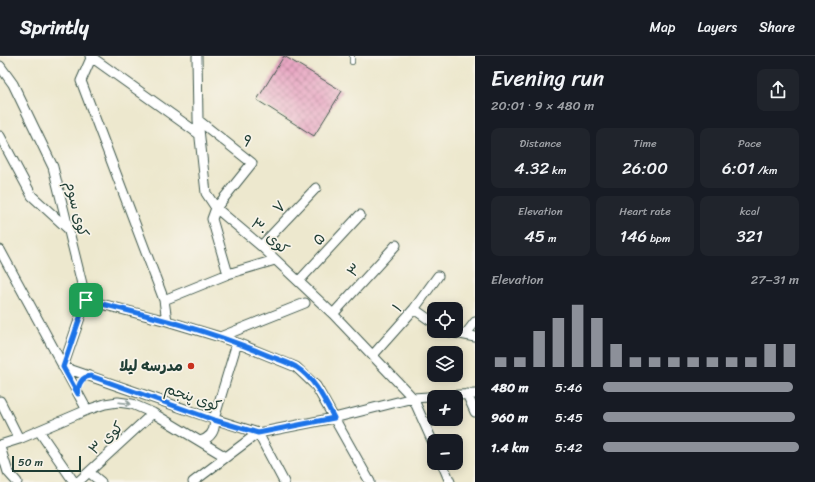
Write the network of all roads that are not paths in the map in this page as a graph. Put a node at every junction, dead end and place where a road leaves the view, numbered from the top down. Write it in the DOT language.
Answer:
graph roads {
  1 [pos="91,56"];
  2 [pos="197,56"];
  3 [pos="352,56"];
  4 [pos="352,62"];
  5 [pos="0,66"];
  6 [pos="198,120"];
  7 [pos="199,134"];
  8 [pos="0,136"];
  9 [pos="316,188"];
  10 [pos="216,208"];
  11 [pos="360,215"];
  12 [pos="67,228"];
  13 [pos="396,245"];
  14 [pos="261,246"];
  15 [pos="0,250"];
  16 [pos="275,260"];
  17 [pos="228,274"];
  18 [pos="438,276"];
  19 [pos="299,282"];
  20 [pos="86,300"];
  21 [pos="164,300"];
  22 [pos="305,303"];
  23 [pos="414,309"];
  24 [pos="333,314"];
  25 [pos="427,318"];
  26 [pos="167,321"];
  27 [pos="475,322"];
  28 [pos="465,335"];
  29 [pos="220,337"];
  30 [pos="475,337"];
  31 [pos="237,343"];
  32 [pos="373,355"];
  33 [pos="63,367"];
  34 [pos="91,376"];
  35 [pos="78,394"];
  36 [pos="471,394"];
  37 [pos="413,398"];
  38 [pos="0,402"];
  39 [pos="87,410"];
  40 [pos="475,412"];
  41 [pos="153,413"];
  42 [pos="334,418"];
  43 [pos="214,420"];
  44 [pos="39,431"];
  45 [pos="258,433"];
  46 [pos="429,434"];
  47 [pos="19,439"];
  48 [pos="200,441"];
  49 [pos="0,446"];
  50 [pos="226,457"];
  51 [pos="445,470"];
  52 [pos="90,473"];
  53 [pos="16,482"];
  54 [pos="74,482"];
  55 [pos="78,482"];
  56 [pos="101,482"];
  57 [pos="194,482"];
  58 [pos="284,482"];
  59 [pos="370,482"];
  60 [pos="450,482"];
  1 -- 7 [label="street"];
  1 -- 21 [label="street"];
  2 -- 6 [label="street, کوی ۳۰"];
  3 -- 4 [label="lane"];
  5 -- 12 [label="street, کوی سوم"];
  6 -- 7 [label="street, کوی ۳۰"];
  6 -- 10 [label="street, ۹"];
  7 -- 10 [label="street, کوی ۳۰"];
  8 -- 12 [label="street"];
  9 -- 14 [label="street, ۷"];
  10 -- 14 [label="street, کوی ۳۰"];
  10 -- 17 [label="street"];
  11 -- 19 [label="street, ۵"];
  12 -- 20 [label="street, کوی سوم"];
  13 -- 24 [label="street, ۳"];
  14 -- 16 [label="street, کوی ۳۰"];
  15 -- 33 [label="street"];
  16 -- 17 [label="street"];
  16 -- 19 [label="street, کوی ۳۰"];
  17 -- 21 [label="street"];
  18 -- 23 [label="street, ۱"];
  19 -- 24 [label="street, کوی ۳۰"];
  20 -- 26 [label="street"];
  20 -- 33 [label="street"];
  21 -- 26 [label="street"];
  22 -- 29 [label="street"];
  23 -- 25 [label="street"];
  23 -- 32 [label="street, ۱"];
  24 -- 32 [label="street, کوی ۳۰"];
  26 -- 29 [label="street"];
  27 -- 28 [label="street"];
  28 -- 30 [label="street"];
  29 -- 31 [label="street"];
  31 -- 42 [label="street"];
  31 -- 43 [label="street"];
  32 -- 37 [label="street, کوی ۳۰"];
  33 -- 34 [label="street, کوی پنجم"];
  33 -- 35 [label="street"];
  34 -- 35 [label="street"];
  34 -- 43 [label="street, کوی پنجم"];
  35 -- 39 [label="street"];
  36 -- 37 [label="street"];
  36 -- 40 [label="street"];
  37 -- 42 [label="street"];
  37 -- 46 [label="street, کوی ۳۰"];
  38 -- 47 [label="street"];
  39 -- 41 [label="street, one-way"];
  39 -- 44 [label="street"];
  41 -- 48 [label="street"];
  41 -- 52 [label="street, کوی ۳"];
  42 -- 45 [label="street"];
  42 -- 59 [label="street"];
  43 -- 45 [label="street, کوی پنجم"];
  43 -- 48 [label="street"];
  44 -- 47 [label="street"];
  44 -- 54 [label="street"];
  45 -- 50 [label="street"];
  45 -- 58 [label="street"];
  47 -- 49 [label="street"];
  48 -- 50 [label="street"];
  49 -- 53 [label="street"];
  50 -- 57 [label="street"];
  51 -- 60 [label="street"];
  52 -- 55 [label="street, کوی ۳"];
  52 -- 56 [label="street"];
}
